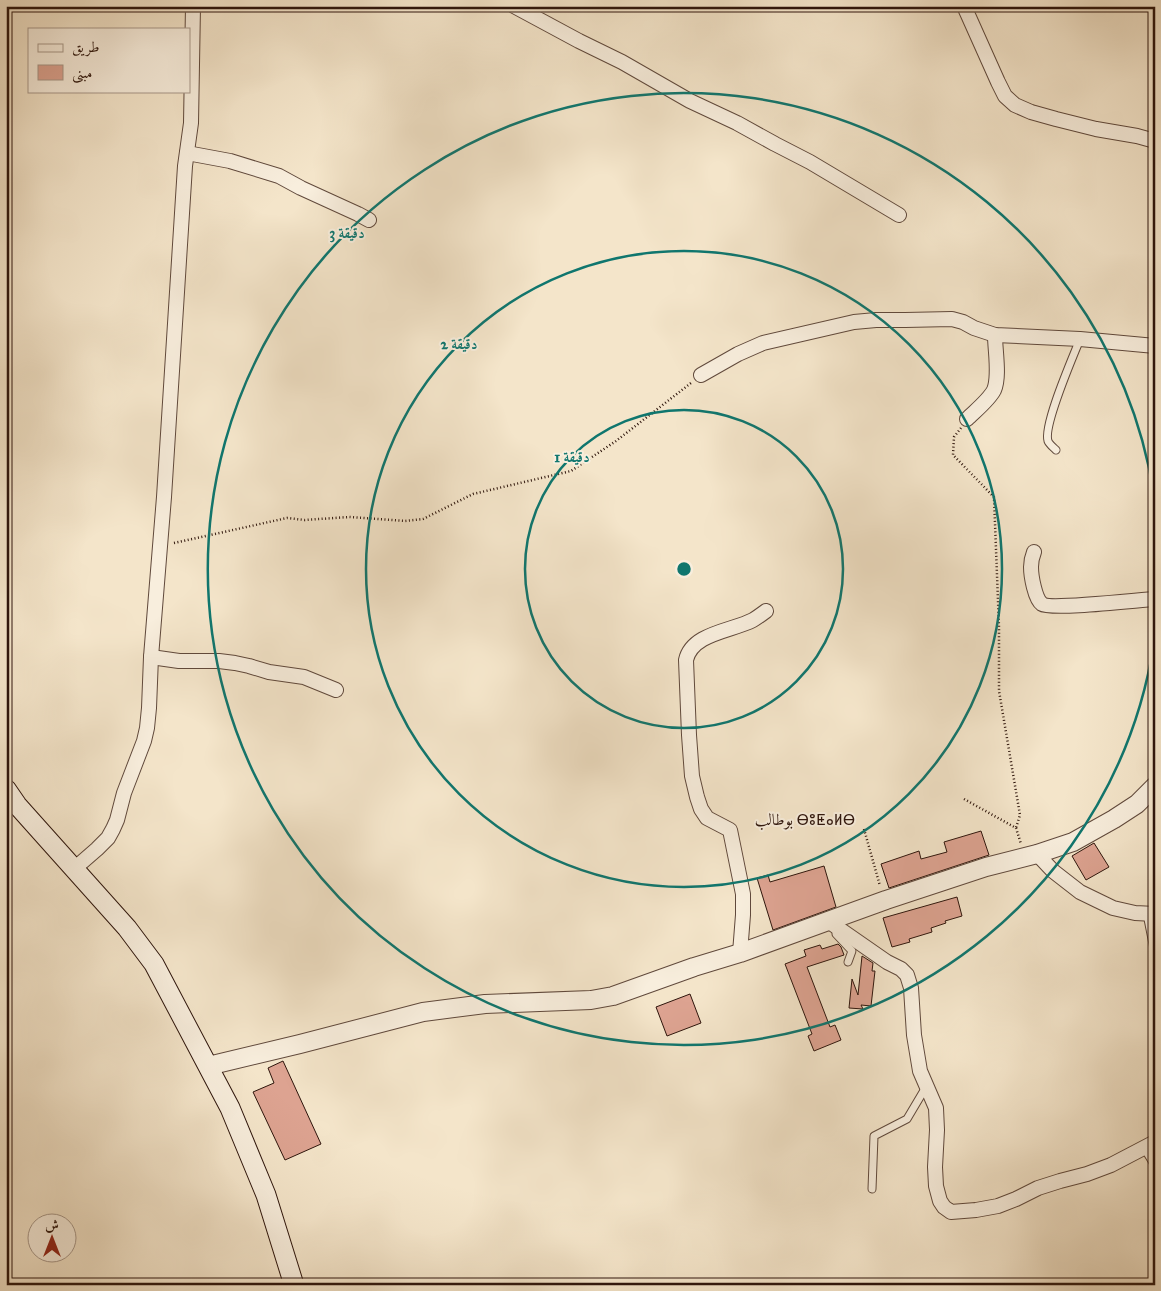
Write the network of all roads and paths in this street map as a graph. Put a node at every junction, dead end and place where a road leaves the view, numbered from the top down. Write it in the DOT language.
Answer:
graph roads {
  1 [pos="193,6"];
  2 [pos="514,6"];
  3 [pos="964,6"];
  4 [pos="1155,142"];
  5 [pos="187,153"];
  6 [pos="898,215"];
  7 [pos="369,220"];
  8 [pos="994,335"];
  9 [pos="1080,340"];
  10 [pos="1155,346"];
  11 [pos="701,375"];
  12 [pos="967,419"];
  13 [pos="1056,450"];
  14 [pos="160,546"];
  15 [pos="1034,552"];
  16 [pos="1155,599"];
  17 [pos="766,611"];
  18 [pos="151,657"];
  19 [pos="336,690"];
  20 [pos="1155,786"];
  21 [pos="6,789"];
  22 [pos="964,798"];
  23 [pos="1016,828"];
  24 [pos="864,829"];
  25 [pos="1031,855"];
  26 [pos="74,869"];
  27 [pos="884,900"];
  28 [pos="1151,914"];
  29 [pos="832,924"];
  30 [pos="740,952"];
  31 [pos="1155,954"];
  32 [pos="848,962"];
  33 [pos="208,1066"];
  34 [pos="926,1087"];
  35 [pos="1149,1145"];
  36 [pos="1155,1166"];
  37 [pos="872,1189"];
  38 [pos="294,1285"];
  1 -- 5 [label="street"];
  2 -- 6 [label="street"];
  3 -- 4 [label="street"];
  5 -- 7 [label="street"];
  5 -- 14 [label="street"];
  8 -- 9 [label="street"];
  8 -- 11 [label="street"];
  8 -- 12 [label="street"];
  9 -- 10 [label="street"];
  9 -- 13 [label="lane"];
  11 -- 14 [label="path"];
  12 -- 23 [label="path"];
  14 -- 18 [label="street"];
  15 -- 16 [label="street"];
  17 -- 30 [label="street"];
  18 -- 19 [label="street"];
  18 -- 26 [label="street"];
  20 -- 25 [label="street"];
  21 -- 26 [label="main road"];
  22 -- 23 [label="path"];
  23 -- 25 [label="path"];
  24 -- 27 [label="path"];
  25 -- 27 [label="street"];
  25 -- 28 [label="street"];
  26 -- 33 [label="main road"];
  27 -- 29 [label="street"];
  28 -- 31 [label="lane"];
  29 -- 30 [label="street"];
  29 -- 32 [label="lane"];
  29 -- 34 [label="street"];
  30 -- 33 [label="street"];
  33 -- 38 [label="main road"];
  34 -- 35 [label="street"];
  34 -- 37 [label="lane"];
  35 -- 36 [label="lane"];
}
